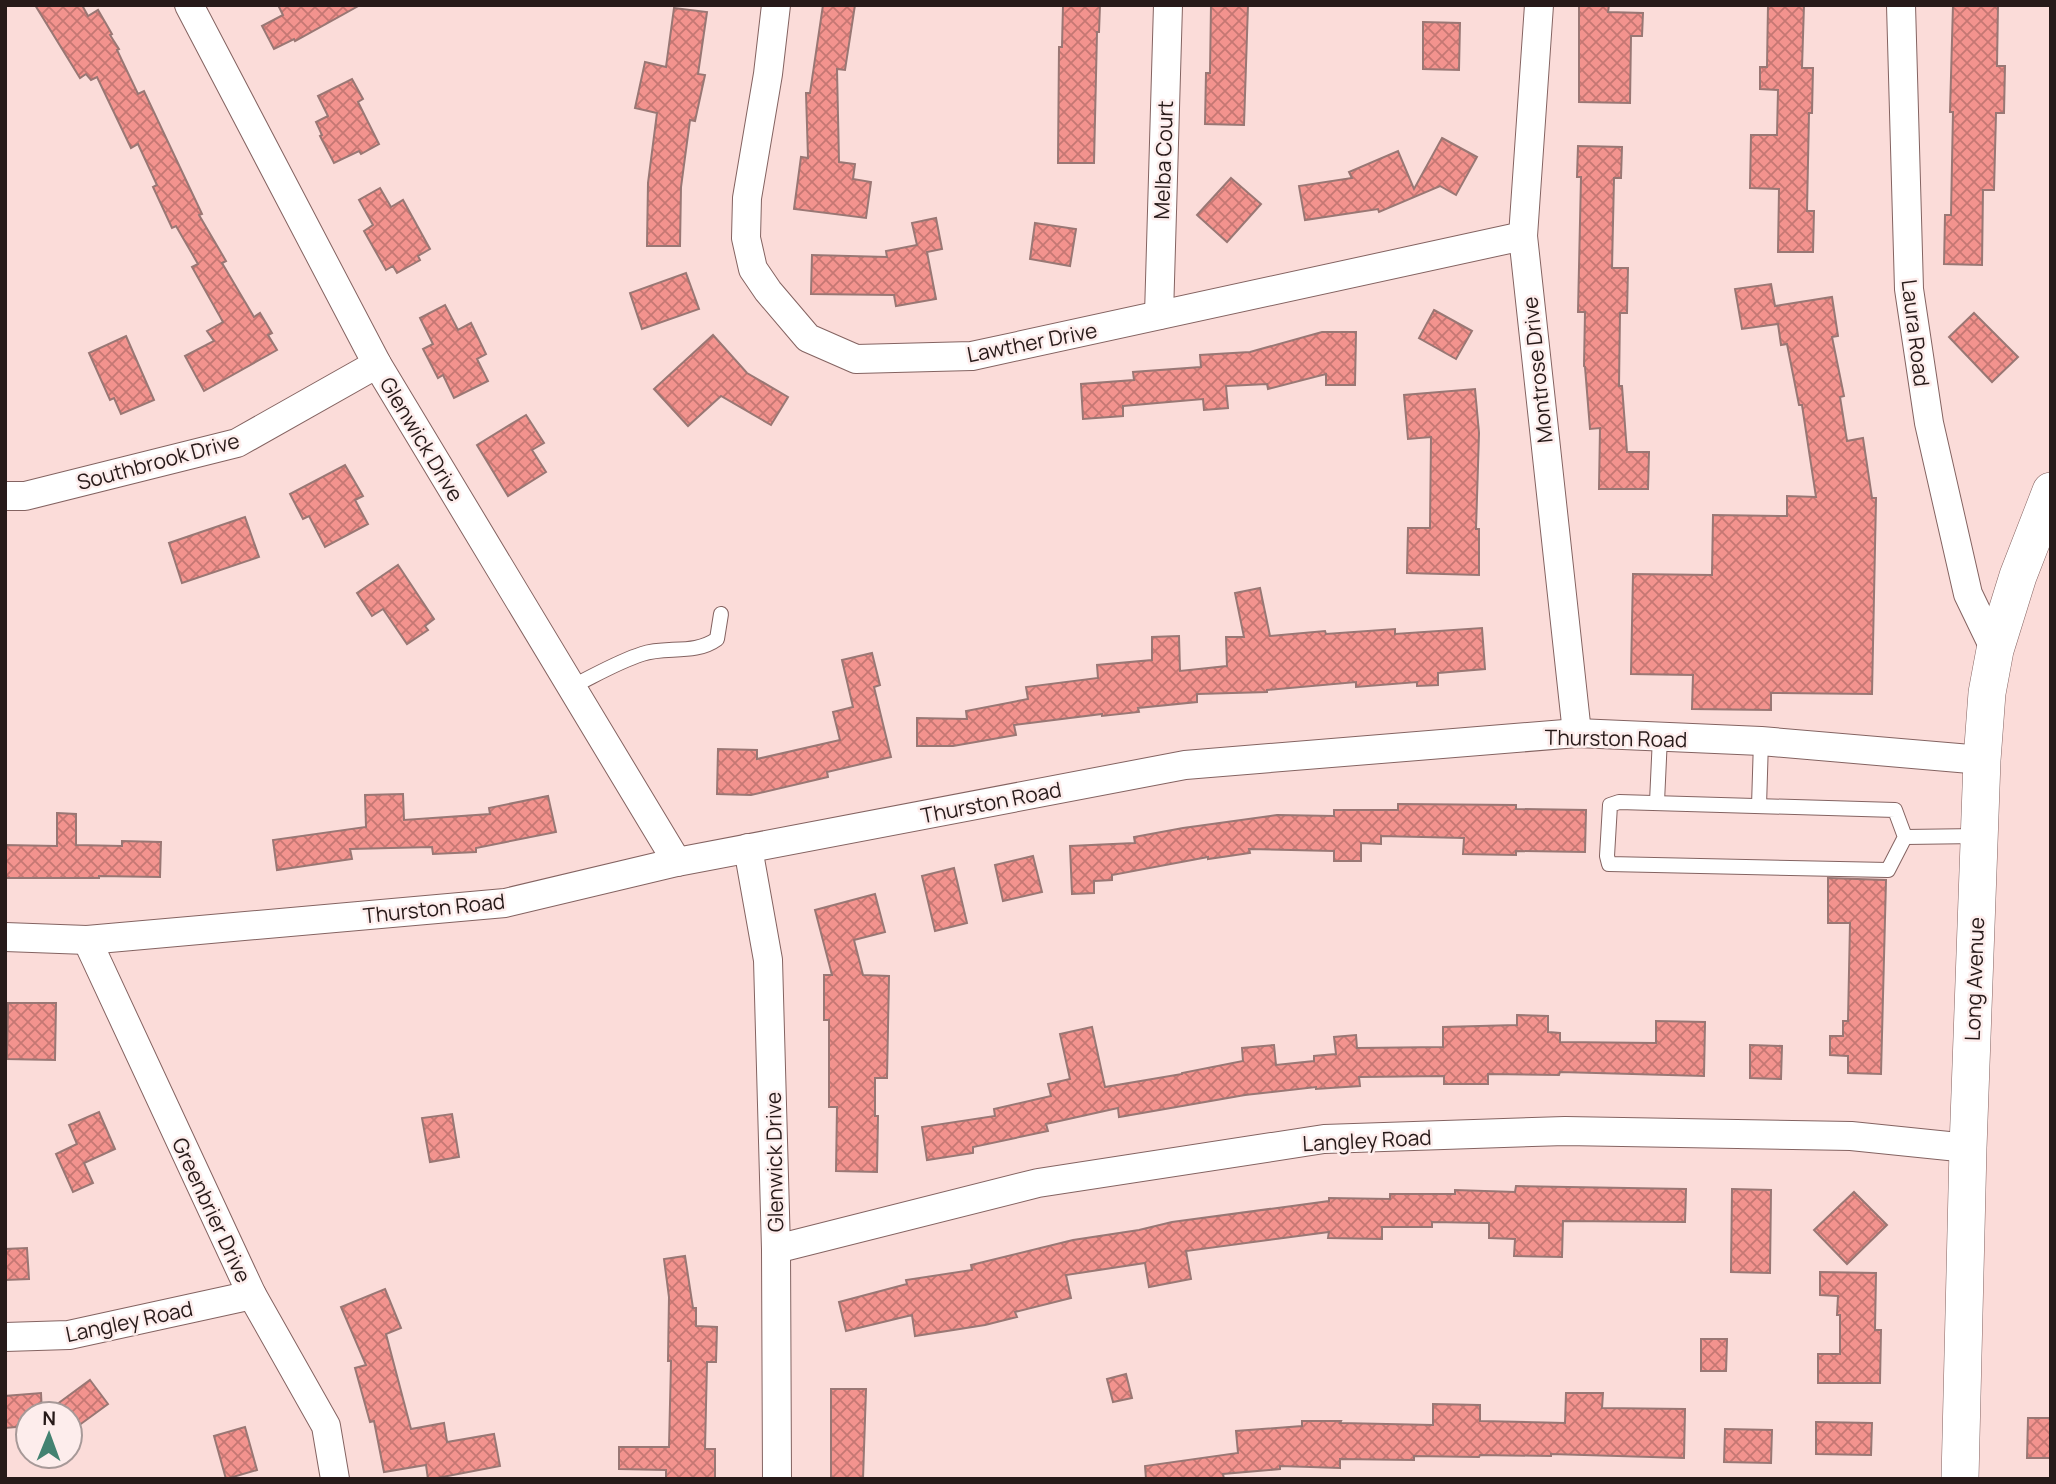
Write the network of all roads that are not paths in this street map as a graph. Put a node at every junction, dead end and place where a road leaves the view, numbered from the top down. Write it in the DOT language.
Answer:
graph roads {
  1 [pos="188,5"];
  2 [pos="776,5"];
  3 [pos="1168,5"];
  4 [pos="1539,5"];
  5 [pos="1900,5"];
  6 [pos="1522,236"];
  7 [pos="1159,315"];
  8 [pos="377,364"];
  9 [pos="2051,491"];
  10 [pos="5,496"];
  11 [pos="721,614"];
  12 [pos="1995,650"];
  13 [pos="571,687"];
  14 [pos="1577,733"];
  15 [pos="1660,737"];
  16 [pos="1761,741"];
  17 [pos="1982,760"];
  18 [pos="1657,802"];
  19 [pos="1759,806"];
  20 [pos="1980,836"];
  21 [pos="1905,837"];
  22 [pos="748,848"];
  23 [pos="677,862"];
  24 [pos="5,937"];
  25 [pos="87,940"];
  26 [pos="1968,1148"];
  27 [pos="776,1249"];
  28 [pos="252,1295"];
  29 [pos="5,1337"];
  30 [pos="335,1479"];
  31 [pos="777,1479"];
  32 [pos="1960,1479"];
  1 -- 8 [label="street, Glenwick Drive"];
  2 -- 7 [label="street, Lawther Drive"];
  3 -- 7 [label="street, Melba Court"];
  4 -- 6 [label="street, Montrose Drive"];
  5 -- 12 [label="street, Laura Road"];
  6 -- 7 [label="street, Lawther Drive"];
  6 -- 14 [label="street, Montrose Drive"];
  8 -- 10 [label="street, Southbrook Drive"];
  8 -- 13 [label="street, Glenwick Drive"];
  9 -- 12 [label="street, Long Avenue"];
  11 -- 13 [label="lane"];
  12 -- 17 [label="street, Long Avenue"];
  13 -- 23 [label="street, Glenwick Drive"];
  14 -- 15 [label="street, Thurston Road"];
  14 -- 22 [label="street, Thurston Road"];
  15 -- 16 [label="street, Thurston Road"];
  15 -- 18 [label="lane"];
  16 -- 17 [label="street, Thurston Road"];
  16 -- 19 [label="lane"];
  17 -- 20 [label="street, Long Avenue"];
  18 -- 19 [label="lane"];
  18 -- 21 [label="lane"];
  19 -- 21 [label="lane"];
  20 -- 21 [label="lane"];
  20 -- 26 [label="street, Long Avenue"];
  22 -- 23 [label="street, Thurston Road"];
  22 -- 27 [label="street, Glenwick Drive"];
  23 -- 25 [label="street, Thurston Road"];
  24 -- 25 [label="street, Thurston Road"];
  25 -- 28 [label="street, Greenbrier Drive"];
  26 -- 27 [label="street, Langley Road"];
  26 -- 32 [label="street, Long Avenue"];
  27 -- 31 [label="street, Glenwick Drive"];
  28 -- 29 [label="street, Langley Road"];
  28 -- 30 [label="street, Greenbrier Drive"];
}
